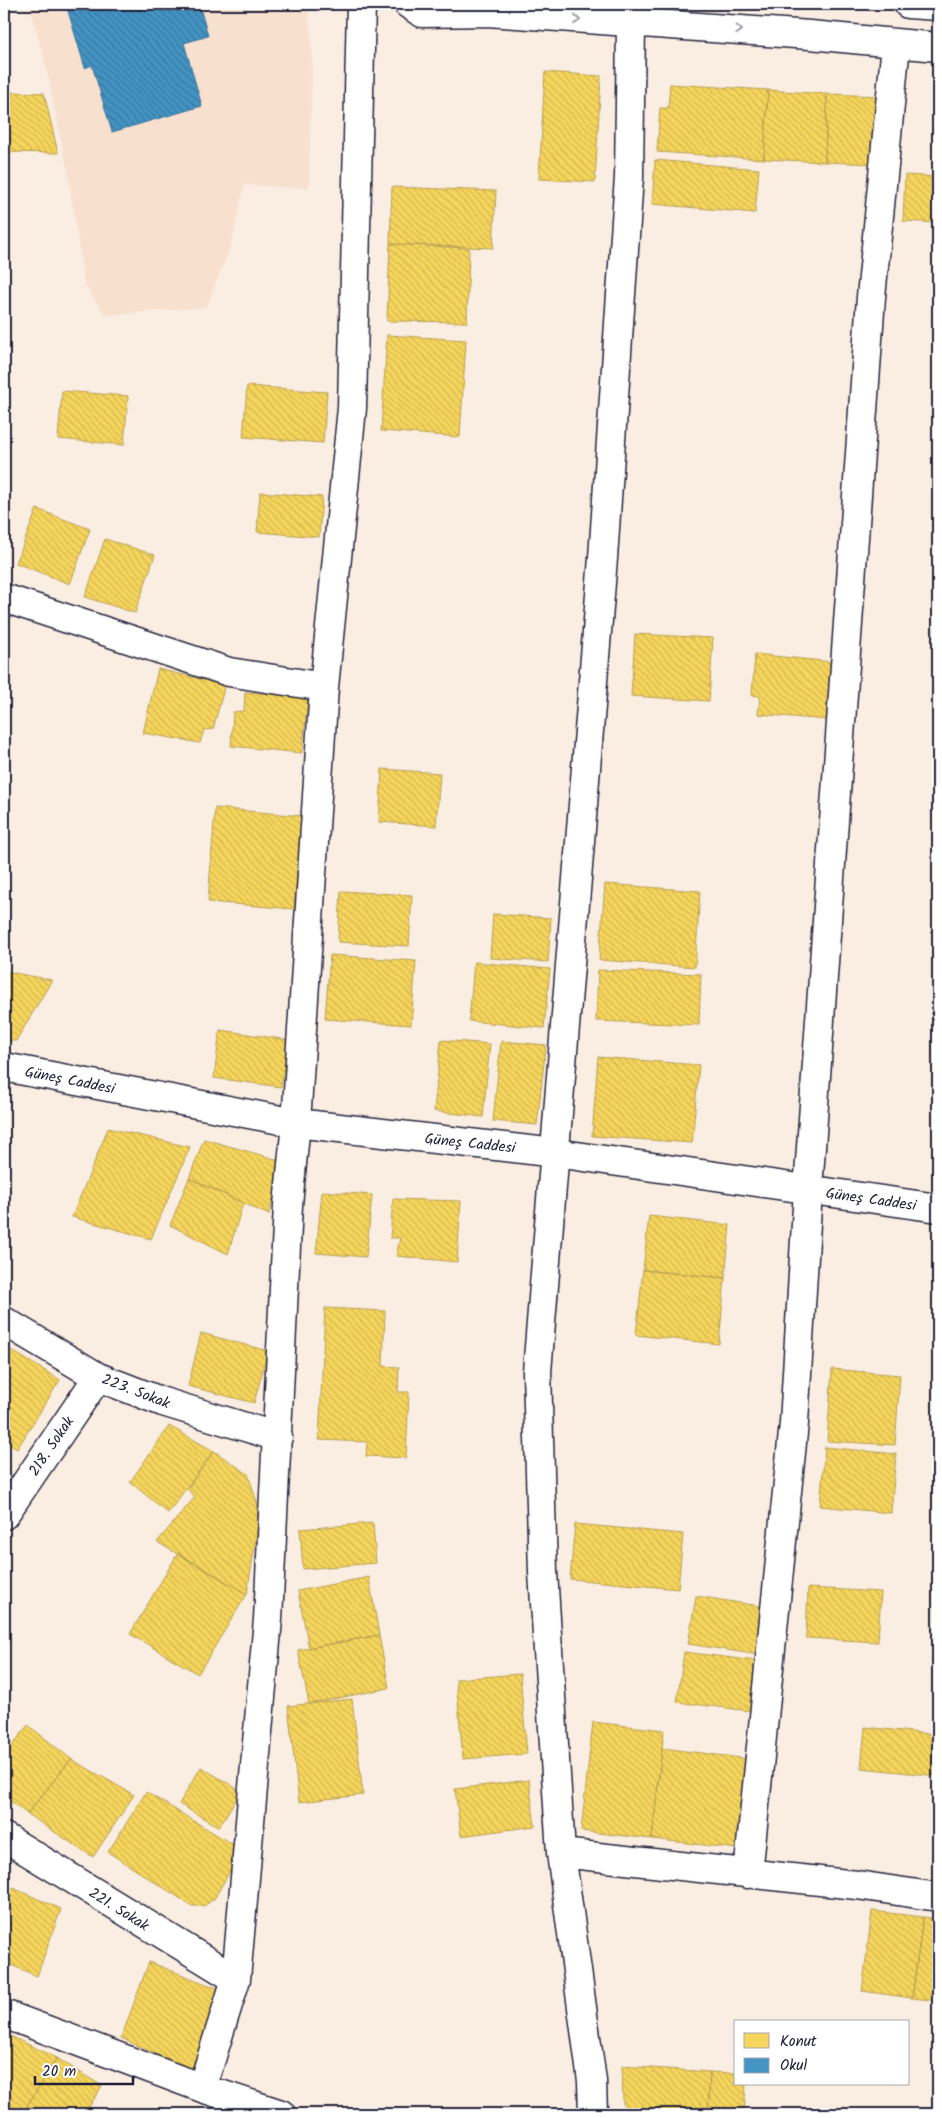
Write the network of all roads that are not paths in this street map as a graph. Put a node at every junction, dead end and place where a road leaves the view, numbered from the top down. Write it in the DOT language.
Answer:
graph roads {
  1 [pos="362,4"];
  2 [pos="408,4"];
  3 [pos="908,4"];
  4 [pos="938,6"];
  5 [pos="631,24"];
  6 [pos="896,44"];
  7 [pos="938,48"];
  8 [pos="4,598"];
  9 [pos="324,686"];
  10 [pos="4,1068"];
  11 [pos="296,1123"];
  12 [pos="556,1153"];
  13 [pos="808,1190"];
  14 [pos="938,1208"];
  15 [pos="4,1321"];
  16 [pos="98,1377"];
  17 [pos="278,1437"];
  18 [pos="4,1516"];
  19 [pos="4,1836"];
  20 [pos="561,1853"];
  21 [pos="748,1874"];
  22 [pos="938,1897"];
  23 [pos="236,1979"];
  24 [pos="4,2014"];
  25 [pos="202,2088"];
  26 [pos="281,2114"];
  27 [pos="593,2114"];
  1 -- 9 [label="street"];
  2 -- 5 [label="street, one-way"];
  3 -- 4 [label="street"];
  5 -- 6 [label="street, one-way"];
  5 -- 12 [label="street"];
  6 -- 7 [label="street"];
  6 -- 13 [label="street"];
  8 -- 9 [label="street"];
  9 -- 11 [label="street"];
  10 -- 11 [label="street, Güneş Caddesi"];
  11 -- 12 [label="street, Güneş Caddesi"];
  11 -- 17 [label="street"];
  12 -- 13 [label="street, Güneş Caddesi"];
  12 -- 20 [label="street"];
  13 -- 14 [label="street, Güneş Caddesi"];
  13 -- 21 [label="street"];
  15 -- 16 [label="street, 223. Sokak"];
  16 -- 17 [label="street, 223. Sokak"];
  16 -- 18 [label="street, 218. Sokak"];
  17 -- 23 [label="street"];
  19 -- 23 [label="street, 221. Sokak"];
  20 -- 21 [label="street"];
  20 -- 27 [label="street"];
  21 -- 22 [label="street"];
  23 -- 25 [label="street"];
  24 -- 25 [label="street"];
  25 -- 26 [label="street"];
}
